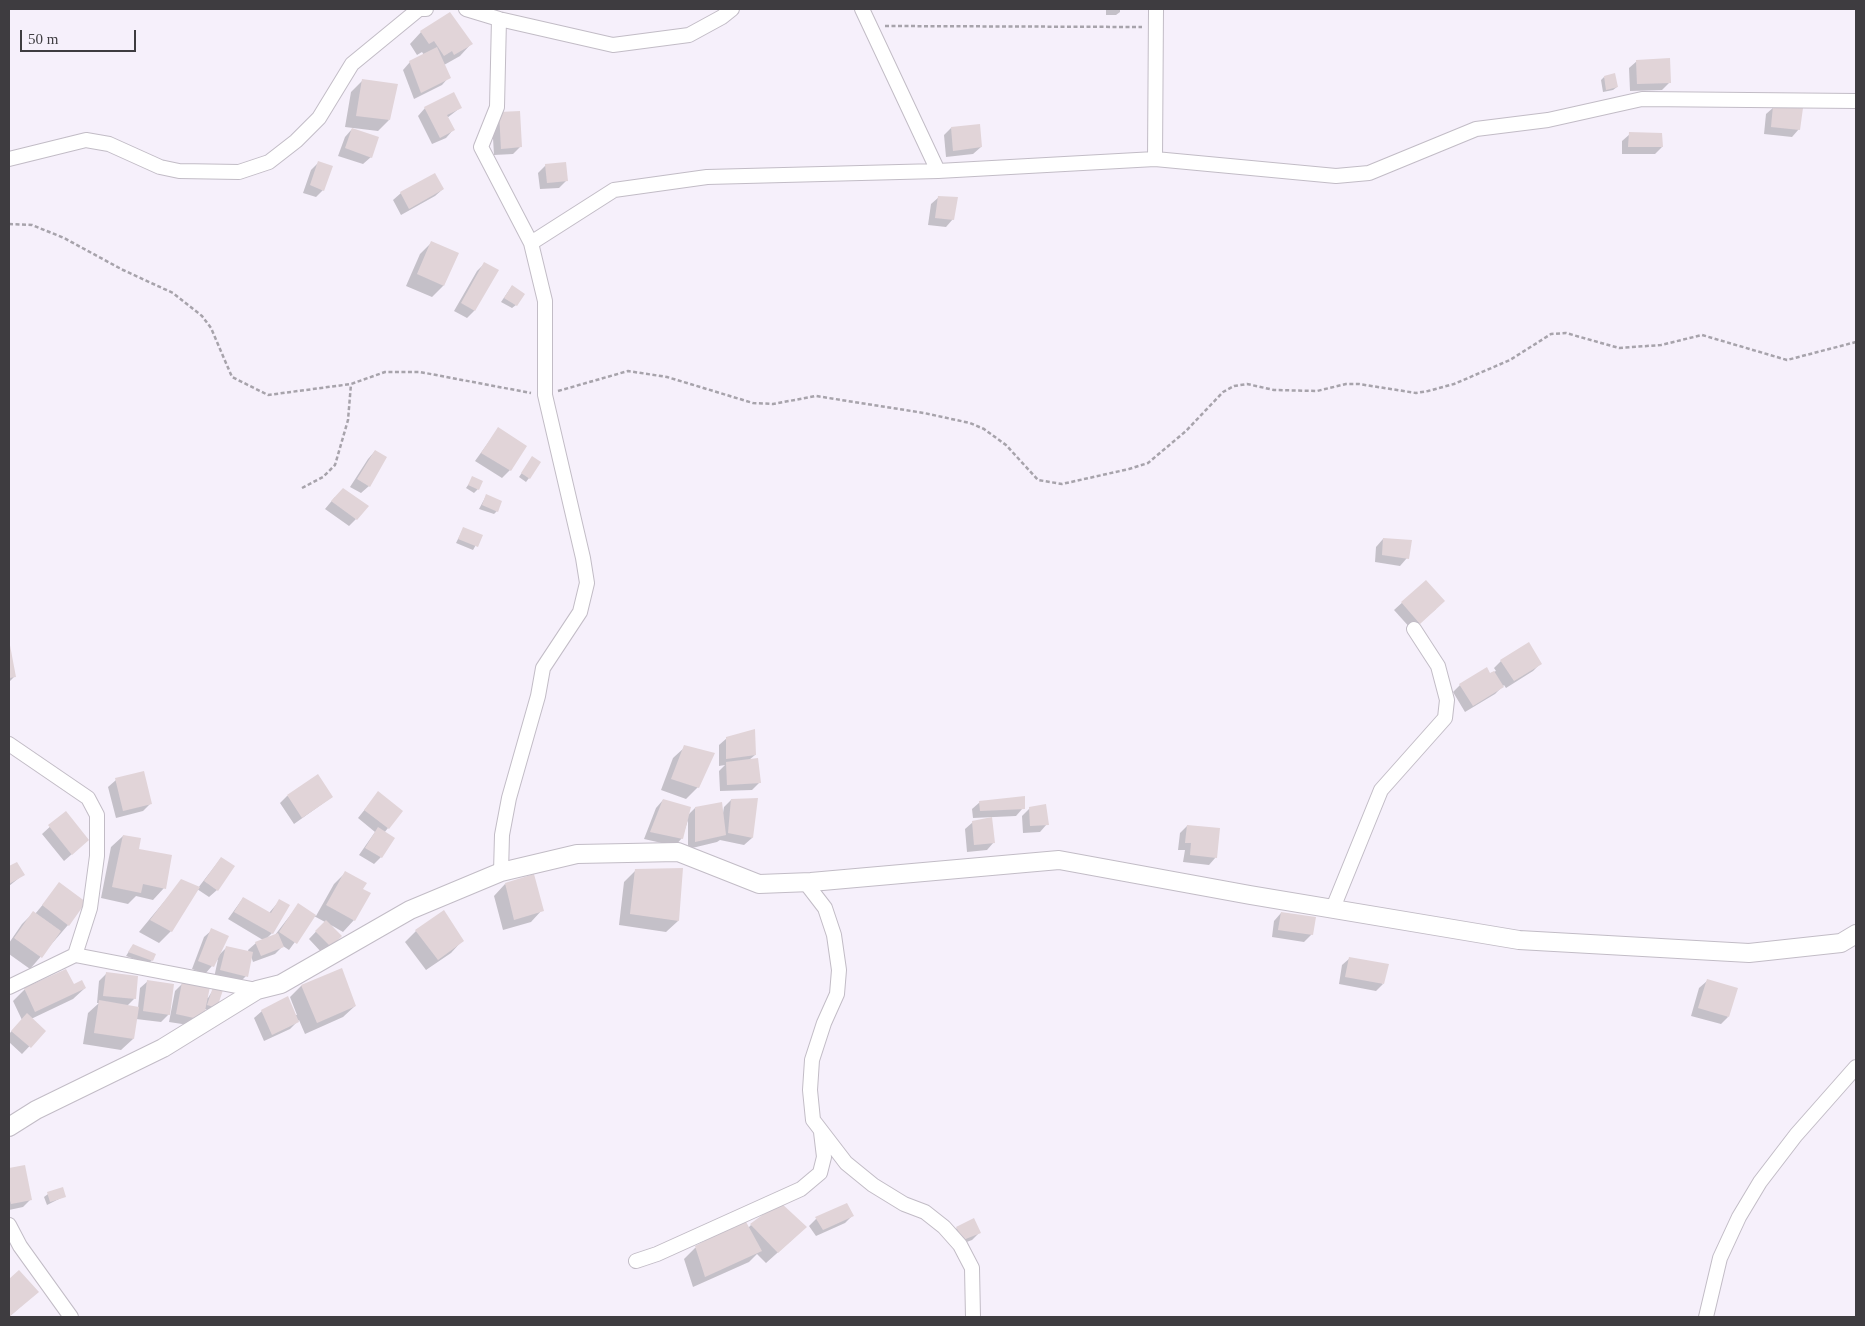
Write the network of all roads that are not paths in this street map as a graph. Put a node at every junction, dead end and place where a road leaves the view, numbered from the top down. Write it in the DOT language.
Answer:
graph roads {
  1 [pos="426,9"];
  2 [pos="466,9"];
  3 [pos="732,9"];
  4 [pos="862,9"];
  5 [pos="1156,9"];
  6 [pos="499,20"];
  7 [pos="1856,101"];
  8 [pos="9,159"];
  9 [pos="1155,159"];
  10 [pos="938,171"];
  11 [pos="532,243"];
  12 [pos="1414,629"];
  13 [pos="9,744"];
  14 [pos="501,872"];
  15 [pos="806,882"];
  16 [pos="1332,908"];
  17 [pos="1856,934"];
  18 [pos="75,955"];
  19 [pos="9,987"];
  20 [pos="257,990"];
  21 [pos="1856,1067"];
  22 [pos="9,1127"];
  23 [pos="821,1131"];
  24 [pos="9,1224"];
  25 [pos="636,1261"];
  26 [pos="71,1317"];
  27 [pos="973,1317"];
  28 [pos="1706,1317"];
  1 -- 8 [label="street"];
  2 -- 6 [label="street"];
  3 -- 6 [label="street"];
  4 -- 10 [label="street"];
  5 -- 9 [label="street"];
  6 -- 11 [label="street"];
  7 -- 9 [label="street"];
  9 -- 10 [label="street"];
  10 -- 11 [label="street"];
  11 -- 14 [label="street"];
  12 -- 16 [label="street"];
  13 -- 18 [label="street"];
  14 -- 15 [label="street"];
  14 -- 20 [label="street"];
  15 -- 16 [label="street"];
  15 -- 23 [label="street"];
  16 -- 17 [label="street"];
  18 -- 19 [label="street"];
  18 -- 20 [label="street"];
  20 -- 22 [label="street"];
  21 -- 28 [label="street"];
  23 -- 25 [label="street"];
  23 -- 27 [label="street"];
  24 -- 26 [label="street"];
}
